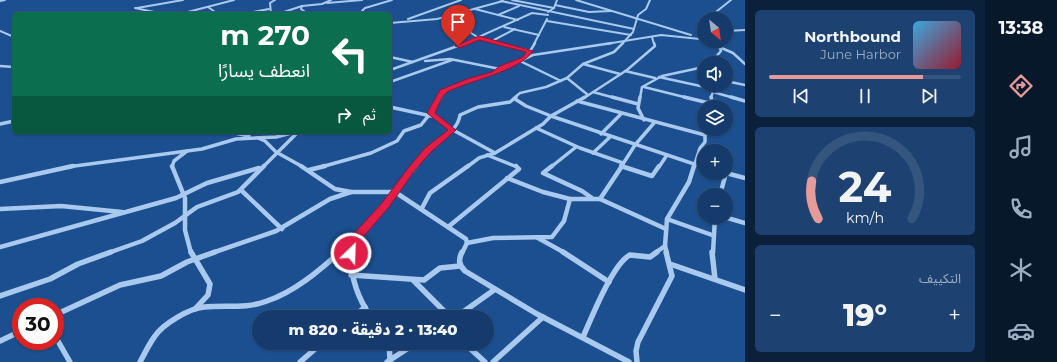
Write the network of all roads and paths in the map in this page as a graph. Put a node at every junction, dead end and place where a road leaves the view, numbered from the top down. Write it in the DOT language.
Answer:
graph roads {
  1 [pos="5,0"];
  2 [pos="182,0"];
  3 [pos="234,0"];
  4 [pos="275,0"];
  5 [pos="331,0"];
  6 [pos="362,0"];
  7 [pos="392,0"];
  8 [pos="461,0"];
  9 [pos="505,0"];
  10 [pos="512,0"];
  11 [pos="557,0"];
  12 [pos="576,0"];
  13 [pos="650,0"];
  14 [pos="731,0"];
  15 [pos="0,1"];
  16 [pos="501,1"];
  17 [pos="322,4"];
  18 [pos="302,6"];
  19 [pos="519,6"];
  20 [pos="554,6"];
  21 [pos="208,8"];
  22 [pos="270,9"];
  23 [pos="474,9"];
  24 [pos="584,11"];
  25 [pos="614,11"];
  26 [pos="154,12"];
  27 [pos="190,12"];
  28 [pos="215,12"];
  29 [pos="254,12"];
  30 [pos="271,12"];
  31 [pos="284,12"];
  32 [pos="305,12"];
  33 [pos="363,12"];
  34 [pos="549,12"];
  35 [pos="716,12"];
  36 [pos="498,15"];
  37 [pos="548,15"];
  38 [pos="447,16"];
  39 [pos="573,17"];
  40 [pos="637,18"];
  41 [pos="518,20"];
  42 [pos="404,21"];
  43 [pos="547,21"];
  44 [pos="392,24"];
  45 [pos="504,27"];
  46 [pos="515,29"];
  47 [pos="634,29"];
  48 [pos="745,30"];
  49 [pos="0,31"];
  50 [pos="733,31"];
  51 [pos="539,35"];
  52 [pos="631,35"];
  53 [pos="12,36"];
  54 [pos="652,37"];
  55 [pos="479,38"];
  56 [pos="697,38"];
  57 [pos="697,39"];
  58 [pos="627,40"];
  59 [pos="490,42"];
  60 [pos="723,48"];
  61 [pos="530,51"];
  62 [pos="392,57"];
  63 [pos="525,58"];
  64 [pos="454,60"];
  65 [pos="520,61"];
  66 [pos="416,62"];
  67 [pos="583,64"];
  68 [pos="745,64"];
  69 [pos="0,66"];
  70 [pos="12,67"];
  71 [pos="392,69"];
  72 [pos="500,69"];
  73 [pos="697,69"];
  74 [pos="625,71"];
  75 [pos="620,74"];
  76 [pos="567,78"];
  77 [pos="657,78"];
  78 [pos="392,81"];
  79 [pos="561,81"];
  80 [pos="733,82"];
  81 [pos="745,85"];
  82 [pos="644,86"];
  83 [pos="697,87"];
  84 [pos="593,92"];
  85 [pos="719,92"];
  86 [pos="588,95"];
  87 [pos="515,99"];
  88 [pos="698,100"];
  89 [pos="577,101"];
  90 [pos="745,101"];
  91 [pos="638,104"];
  92 [pos="392,107"];
  93 [pos="621,114"];
  94 [pos="429,116"];
  95 [pos="434,116"];
  96 [pos="551,116"];
  97 [pos="645,120"];
  98 [pos="12,121"];
  99 [pos="654,123"];
  100 [pos="0,124"];
  101 [pos="536,128"];
  102 [pos="453,130"];
  103 [pos="697,133"];
  104 [pos="240,134"];
  105 [pos="289,134"];
  106 [pos="295,134"];
  107 [pos="601,134"];
  108 [pos="705,136"];
  109 [pos="254,137"];
  110 [pos="610,137"];
  111 [pos="635,145"];
  112 [pos="576,147"];
  113 [pos="188,151"];
  114 [pos="276,152"];
  115 [pos="495,153"];
  116 [pos="594,153"];
  117 [pos="487,155"];
  118 [pos="667,155"];
  119 [pos="695,164"];
  120 [pos="622,165"];
  121 [pos="262,167"];
  122 [pos="309,170"];
  123 [pos="733,175"];
  124 [pos="507,178"];
  125 [pos="745,178"];
  126 [pos="0,182"];
  127 [pos="241,190"];
  128 [pos="350,192"];
  129 [pos="395,192"];
  130 [pos="185,195"];
  131 [pos="592,198"];
  132 [pos="600,199"];
  133 [pos="570,200"];
  134 [pos="422,208"];
  135 [pos="0,209"];
  136 [pos="126,212"];
  137 [pos="186,215"];
  138 [pos="667,219"];
  139 [pos="733,220"];
  140 [pos="714,224"];
  141 [pos="745,224"];
  142 [pos="448,227"];
  143 [pos="745,228"];
  144 [pos="282,229"];
  145 [pos="666,229"];
  146 [pos="712,235"];
  147 [pos="536,237"];
  148 [pos="352,243"];
  149 [pos="467,243"];
  150 [pos="665,246"];
  151 [pos="0,247"];
  152 [pos="194,260"];
  153 [pos="670,264"];
  154 [pos="460,266"];
  155 [pos="351,275"];
  156 [pos="714,279"];
  157 [pos="412,280"];
  158 [pos="609,282"];
  159 [pos="494,290"];
  160 [pos="745,290"];
  161 [pos="0,296"];
  162 [pos="365,307"];
  163 [pos="194,309"];
  164 [pos="361,310"];
  165 [pos="367,310"];
  166 [pos="443,310"];
  167 [pos="466,310"];
  168 [pos="64,311"];
  169 [pos="543,317"];
  170 [pos="12,336"];
  171 [pos="583,337"];
  172 [pos="0,342"];
  173 [pos="63,350"];
  174 [pos="314,350"];
  175 [pos="389,350"];
  176 [pos="406,350"];
  177 [pos="472,350"];
  178 [pos="141,361"];
  179 [pos="389,361"];
  180 [pos="70,362"];
  181 [pos="300,362"];
  182 [pos="486,362"];
  183 [pos="492,362"];
  184 [pos="629,362"];
  185 [pos="638,362"];
  1 -- 15 [label="street"];
  2 -- 26 [label="street"];
  3 -- 21 [label="street"];
  4 -- 22 [label="street"];
  5 -- 17 [label="street"];
  6 -- 17 [label="street"];
  7 -- 33 [label="street"];
  8 -- 42 [label="street"];
  9 -- 16 [label="street"];
  10 -- 20 [label="street"];
  11 -- 20 [label="street"];
  12 -- 25 [label="street"];
  13 -- 40 [label="street"];
  14 -- 35 [label="street"];
  16 -- 19 [label="street"];
  16 -- 23 [label="street"];
  17 -- 18 [label="street"];
  18 -- 31 [label="street"];
  18 -- 32 [label="street"];
  19 -- 34 [label="street"];
  19 -- 36 [label="street"];
  20 -- 24 [label="street"];
  20 -- 34 [label="street"];
  21 -- 27 [label="street"];
  21 -- 28 [label="street"];
  22 -- 29 [label="street"];
  22 -- 30 [label="street"];
  23 -- 36 [label="street"];
  23 -- 38 [label="street"];
  24 -- 25 [label="street"];
  24 -- 39 [label="street"];
  25 -- 40 [label="street"];
  34 -- 37 [label="street"];
  34 -- 39 [label="street"];
  36 -- 41 [label="street"];
  37 -- 41 [label="street"];
  37 -- 43 [label="street"];
  38 -- 42 [label="street"];
  38 -- 55 [label="street"];
  39 -- 47 [label="street"];
  40 -- 47 [label="street"];
  40 -- 56 [label="street"];
  41 -- 45 [label="street"];
  42 -- 44 [label="street"];
  43 -- 51 [label="street"];
  43 -- 52 [label="street"];
  45 -- 46 [label="street"];
  45 -- 55 [label="street"];
  46 -- 51 [label="street"];
  46 -- 59 [label="street"];
  47 -- 52 [label="street"];
  48 -- 50 [label="street"];
  49 -- 53 [label="street"];
  51 -- 61 [label="street"];
  52 -- 58 [label="street"];
  54 -- 57 [label="street"];
  54 -- 58 [label="street"];
  54 -- 74 [label="street"];
  55 -- 59 [label="street"];
  55 -- 66 [label="street"];
  58 -- 63 [label="street"];
  58 -- 67 [label="street"];
  59 -- 61 [label="street"];
  60 -- 68 [label="street"];
  61 -- 63 [label="street"];
  62 -- 66 [label="street"];
  63 -- 65 [label="street"];
  64 -- 66 [label="street"];
  64 -- 72 [label="street"];
  64 -- 78 [label="street"];
  65 -- 72 [label="street"];
  65 -- 79 [label="street"];
  66 -- 71 [label="street"];
  67 -- 75 [label="street"];
  67 -- 76 [label="street"];
  69 -- 70 [label="street"];
  72 -- 95 [label="street"];
  73 -- 77 [label="street"];
  74 -- 75 [label="street"];
  74 -- 77 [label="street"];
  75 -- 84 [label="street"];
  76 -- 79 [label="street"];
  76 -- 86 [label="street"];
  77 -- 82 [label="street"];
  77 -- 83 [label="street"];
  79 -- 87 [label="street"];
  80 -- 81 [label="street"];
  82 -- 88 [label="street"];
  82 -- 91 [label="street"];
  84 -- 86 [label="street"];
  84 -- 91 [label="street"];
  85 -- 90 [label="street"];
  86 -- 89 [label="street"];
  87 -- 96 [label="street"];
  87 -- 102 [label="street"];
  89 -- 93 [label="street"];
  89 -- 96 [label="street"];
  91 -- 97 [label="street"];
  92 -- 94 [label="street"];
  93 -- 97 [label="street"];
  93 -- 107 [label="street"];
  94 -- 95 [label="street"];
  94 -- 122 [label="street"];
  95 -- 102 [label="street"];
  96 -- 101 [label="street"];
  96 -- 107 [label="street"];
  97 -- 99 [label="street"];
  98 -- 100 [label="street"];
  99 -- 103 [label="street"];
  99 -- 111 [label="street"];
  101 -- 112 [label="street"];
  101 -- 115 [label="street"];
  102 -- 115 [label="street"];
  102 -- 129 [label="street"];
  104 -- 109 [label="street"];
  105 -- 109 [label="street"];
  106 -- 114 [label="street"];
  107 -- 110 [label="street"];
  108 -- 119 [label="street"];
  109 -- 113 [label="street"];
  109 -- 114 [label="street"];
  110 -- 111 [label="street"];
  110 -- 116 [label="street"];
  111 -- 118 [label="street"];
  111 -- 120 [label="street"];
  112 -- 116 [label="street"];
  112 -- 131 [label="street"];
  113 -- 126 [label="street"];
  113 -- 130 [label="street"];
  114 -- 121 [label="street"];
  114 -- 122 [label="street"];
  115 -- 117 [label="street"];
  116 -- 120 [label="street"];
  117 -- 124 [label="street"];
  117 -- 134 [label="street"];
  118 -- 119 [label="street"];
  118 -- 120 [label="street"];
  119 -- 138 [label="street"];
  120 -- 132 [label="street"];
  121 -- 127 [label="street"];
  121 -- 130 [label="street"];
  122 -- 128 [label="street"];
  123 -- 125 [label="street"];
  124 -- 133 [label="street"];
  124 -- 142 [label="street"];
  127 -- 137 [label="street"];
  127 -- 144 [label="street"];
  128 -- 129 [label="street"];
  128 -- 144 [label="street"];
  129 -- 134 [label="street"];
  129 -- 148 [label="street"];
  130 -- 136 [label="street"];
  130 -- 137 [label="street"];
  131 -- 132 [label="street"];
  131 -- 133 [label="street"];
  132 -- 145 [label="street"];
  133 -- 147 [label="street"];
  134 -- 142 [label="street"];
  135 -- 136 [label="street"];
  136 -- 151 [label="street"];
  137 -- 152 [label="street"];
  137 -- 161 [label="street"];
  138 -- 145 [label="street"];
  138 -- 146 [label="street"];
  139 -- 141 [label="street"];
  140 -- 146 [label="street"];
  141 -- 143 [label="street"];
  142 -- 149 [label="street"];
  144 -- 152 [label="street"];
  145 -- 150 [label="street"];
  146 -- 156 [label="street"];
  147 -- 149 [label="street"];
  147 -- 158 [label="street"];
  148 -- 155 [label="street"];
  148 -- 163 [label="street"];
  149 -- 154 [label="street"];
  150 -- 153 [label="street"];
  150 -- 158 [label="street"];
  152 -- 163 [label="street"];
  152 -- 168 [label="street"];
  153 -- 156 [label="street"];
  153 -- 185 [label="street"];
  154 -- 157 [label="street"];
  154 -- 159 [label="street"];
  155 -- 157 [label="street"];
  155 -- 162 [label="street"];
  156 -- 160 [label="street"];
  157 -- 166 [label="street"];
  158 -- 171 [label="street"];
  159 -- 167 [label="street"];
  159 -- 169 [label="street"];
  162 -- 164 [label="street"];
  162 -- 165 [label="street"];
  163 -- 178 [label="street"];
  169 -- 171 [label="street"];
  169 -- 183 [label="street"];
  170 -- 172 [label="street"];
  171 -- 184 [label="street"];
  173 -- 180 [label="street"];
  174 -- 181 [label="street"];
  175 -- 179 [label="street"];
  176 -- 179 [label="street"];
  177 -- 182 [label="street"];
}
